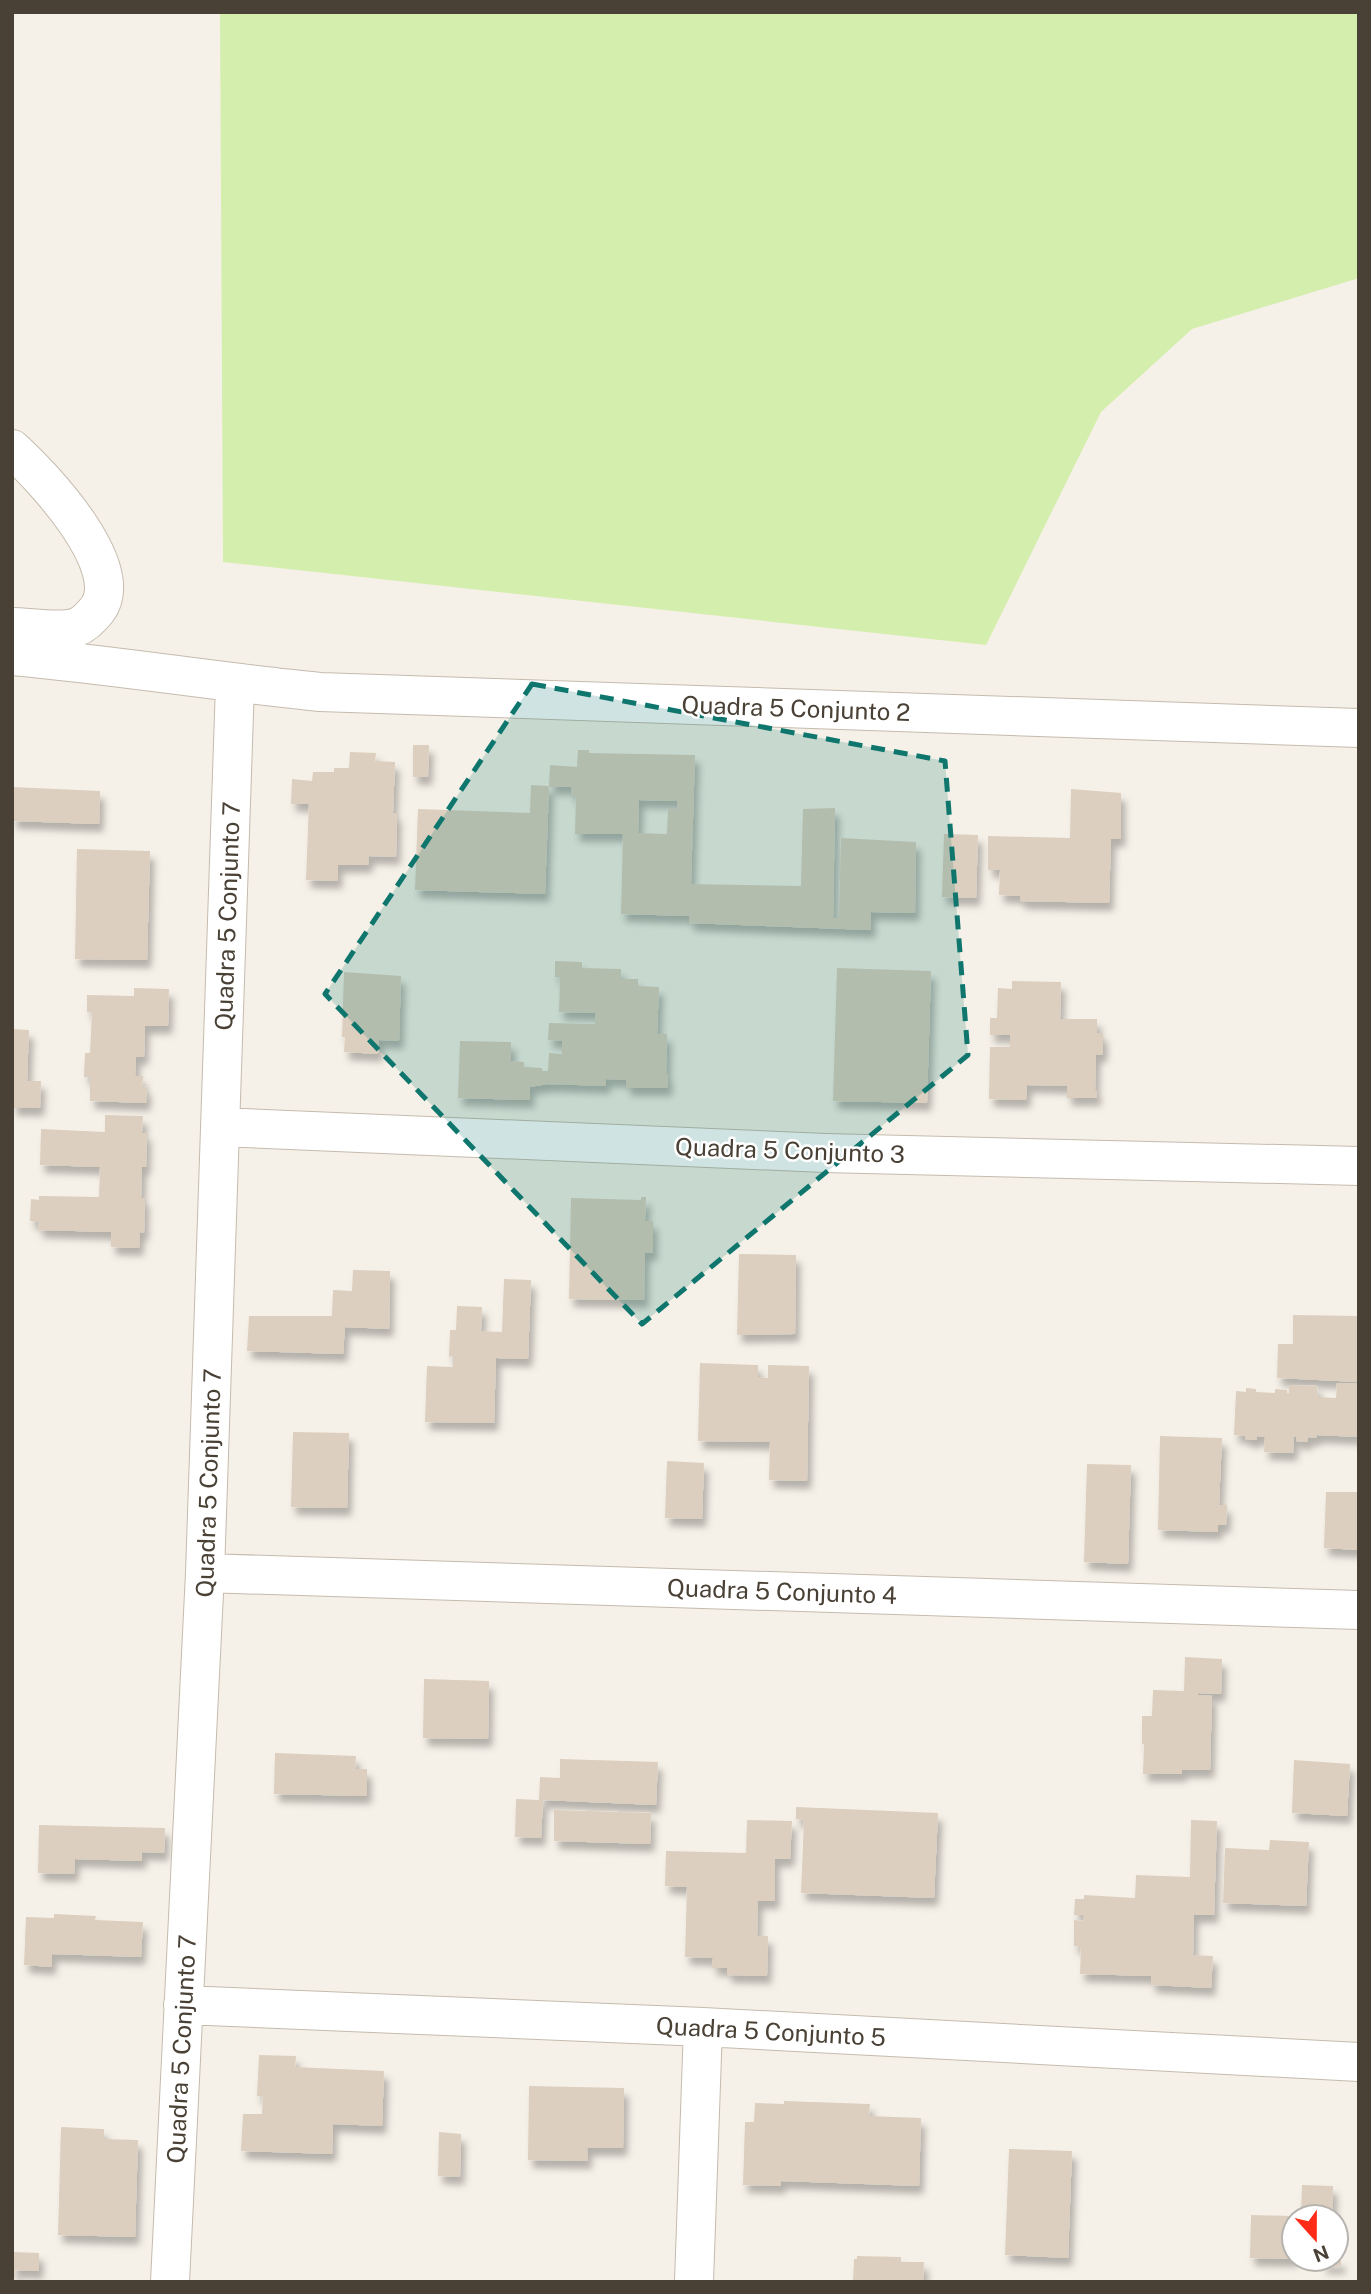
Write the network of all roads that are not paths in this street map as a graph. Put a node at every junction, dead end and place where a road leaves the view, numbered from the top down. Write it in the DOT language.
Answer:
graph roads {
  1 [pos="12,449"];
  2 [pos="12,627"];
  3 [pos="12,656"];
  4 [pos="234,684"];
  5 [pos="1359,728"];
  6 [pos="220,1127"];
  7 [pos="1359,1166"];
  8 [pos="205,1573"];
  9 [pos="1359,1610"];
  10 [pos="183,2006"];
  11 [pos="703,2027"];
  12 [pos="1359,2062"];
  13 [pos="170,2282"];
  14 [pos="694,2282"];
  1 -- 2 [label="street"];
  3 -- 4 [label="street, Quadra 5 Conjunto 2"];
  4 -- 5 [label="street, Quadra 5 Conjunto 2"];
  4 -- 6 [label="street, Quadra 5 Conjunto 7"];
  6 -- 7 [label="street, Quadra 5 Conjunto 3"];
  6 -- 8 [label="street, Quadra 5 Conjunto 7"];
  8 -- 9 [label="street, Quadra 5 Conjunto 4"];
  8 -- 10 [label="street, Quadra 5 Conjunto 7"];
  10 -- 11 [label="street, Quadra 5 Conjunto 5"];
  10 -- 13 [label="street, Quadra 5 Conjunto 7"];
  11 -- 12 [label="street, Quadra 5 Conjunto 5"];
  11 -- 14 [label="street"];
}
